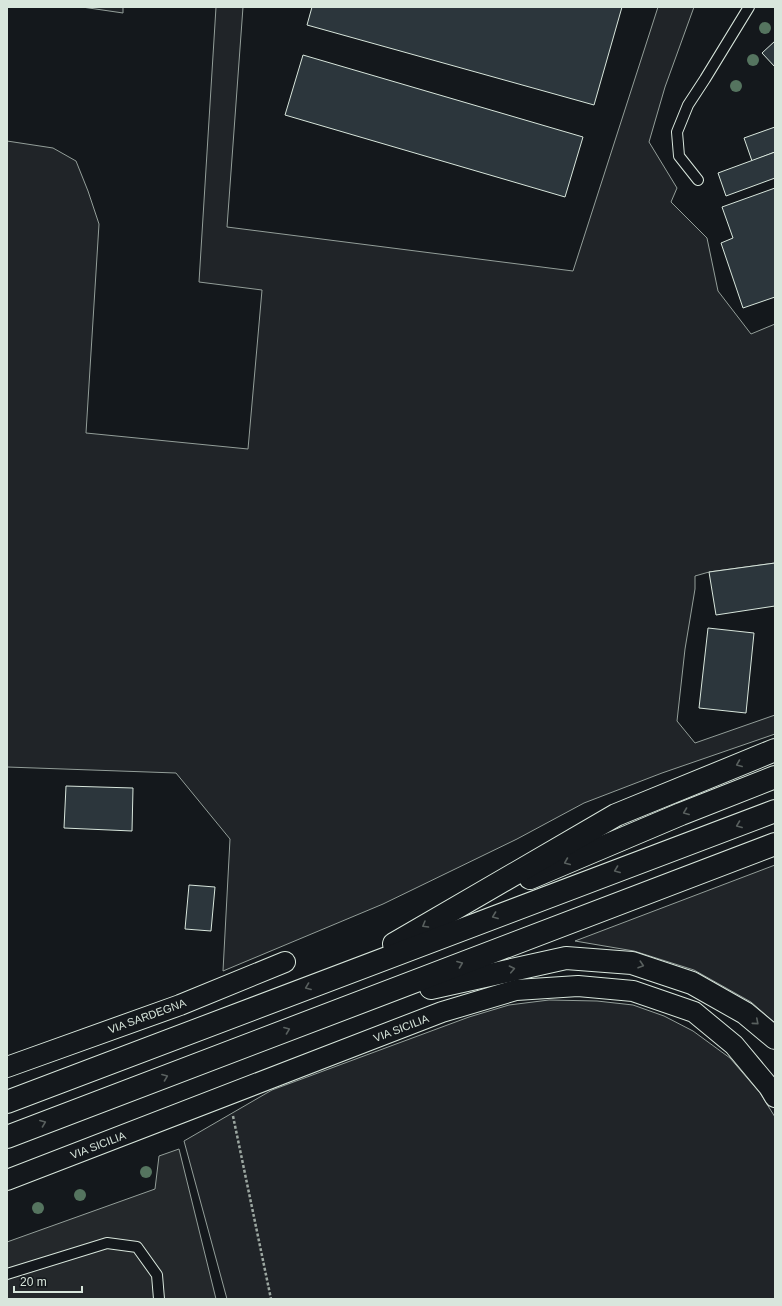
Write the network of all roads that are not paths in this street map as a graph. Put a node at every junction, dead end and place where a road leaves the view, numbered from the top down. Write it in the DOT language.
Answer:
graph roads {
  1 [pos="749,7"];
  2 [pos="698,180"];
  3 [pos="775,750"];
  4 [pos="775,778"];
  5 [pos="775,811"];
  6 [pos="775,844"];
  7 [pos="444,914"];
  8 [pos="285,962"];
  9 [pos="341,974"];
  10 [pos="352,1006"];
  11 [pos="775,1038"];
  12 [pos="7,1067"];
  13 [pos="775,1097"];
  14 [pos="7,1102"];
  15 [pos="7,1136"];
  16 [pos="7,1180"];
  17 [pos="7,1274"];
  18 [pos="159,1299"];
  1 -- 2 [label="lane"];
  3 -- 7 [label="highway, one-way"];
  4 -- 7 [label="highway, one-way"];
  5 -- 9 [label="highway, one-way"];
  10 -- 6 [label="highway, one-way"];
  7 -- 9 [label="highway, one-way"];
  8 -- 12 [label="street, VIA SARDEGNA"];
  9 -- 14 [label="highway, one-way"];
  10 -- 11 [label="highway, one-way"];
  15 -- 10 [label="highway, one-way"];
  13 -- 16 [label="street, VIA SICILIA"];
  17 -- 18 [label="lane"];
}
